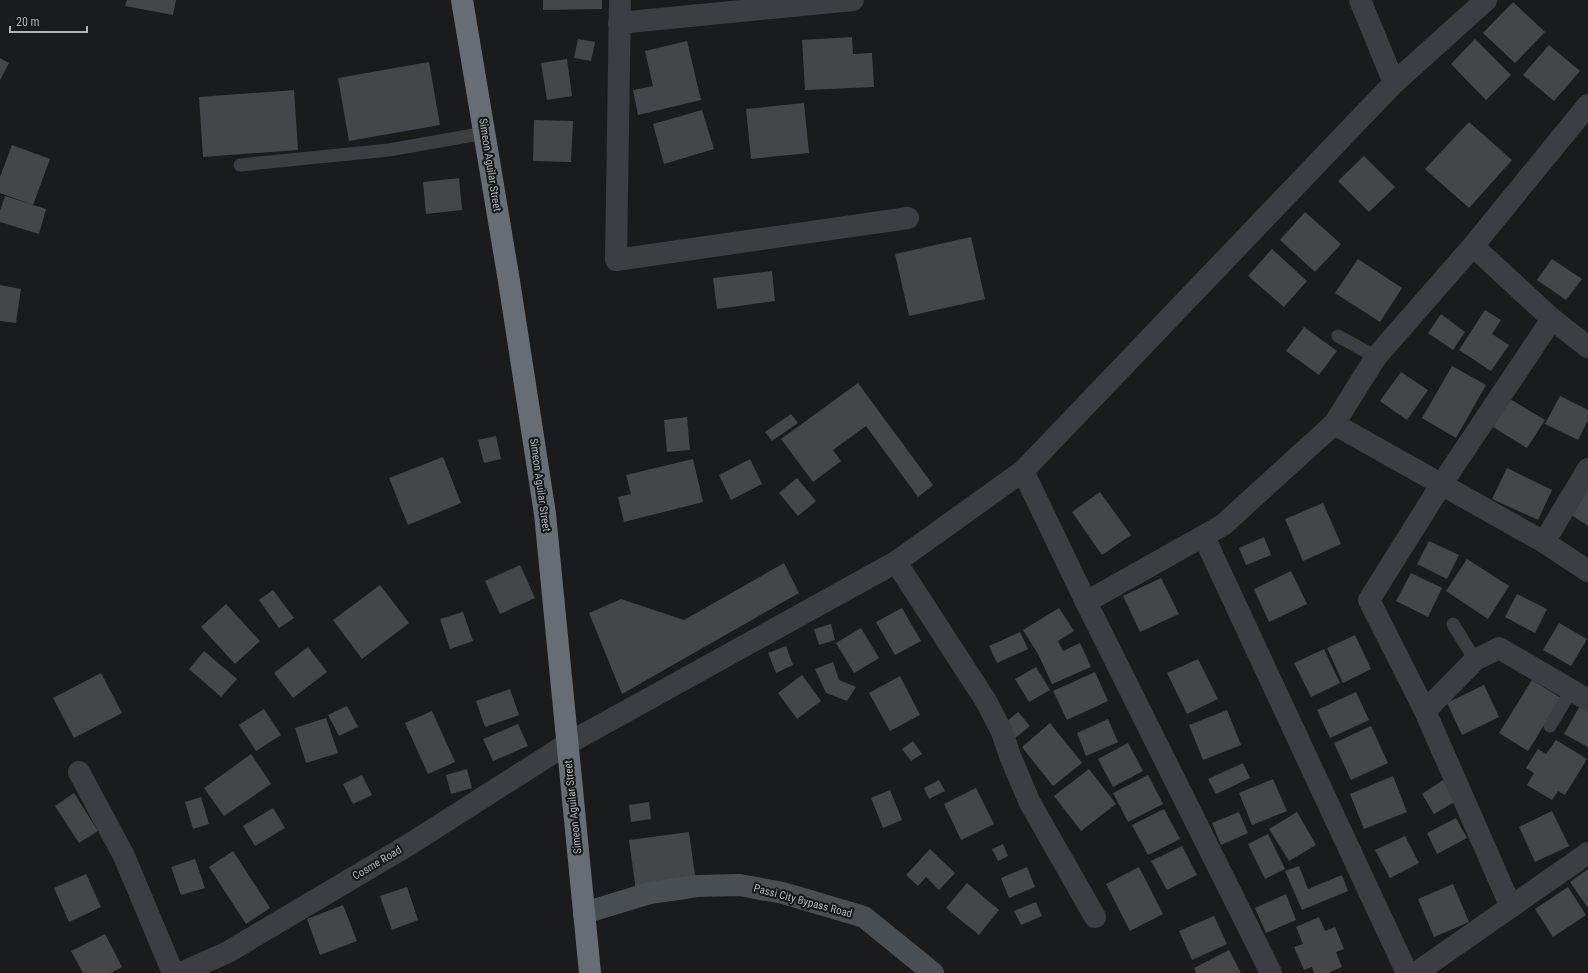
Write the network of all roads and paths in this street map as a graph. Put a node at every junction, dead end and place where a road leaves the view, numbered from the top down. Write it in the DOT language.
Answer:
graph roads {
  1 [pos="462,0"];
  2 [pos="620,0"];
  3 [pos="853,0"];
  4 [pos="1360,0"];
  5 [pos="1486,0"];
  6 [pos="619,23"];
  7 [pos="1394,83"];
  8 [pos="1588,105"];
  9 [pos="484,133"];
  10 [pos="240,164"];
  11 [pos="908,218"];
  12 [pos="1473,246"];
  13 [pos="1552,319"];
  14 [pos="1338,336"];
  15 [pos="1588,347"];
  16 [pos="1376,357"];
  17 [pos="1334,424"];
  18 [pos="1588,469"];
  19 [pos="1023,470"];
  20 [pos="1440,485"];
  21 [pos="1204,536"];
  22 [pos="1544,542"];
  23 [pos="896,562"];
  24 [pos="1588,571"];
  25 [pos="1086,602"];
  26 [pos="1453,624"];
  27 [pos="1475,660"];
  28 [pos="1579,696"];
  29 [pos="1425,710"];
  30 [pos="1550,726"];
  31 [pos="567,744"];
  32 [pos="79,772"];
  33 [pos="1588,853"];
  34 [pos="1511,907"];
  35 [pos="584,913"];
  36 [pos="1095,917"];
  37 [pos="173,973"];
  38 [pos="181,973"];
  39 [pos="590,973"];
  40 [pos="933,973"];
  41 [pos="1271,973"];
  42 [pos="1407,973"];
  43 [pos="1416,973"];
  1 -- 9 [label="highway, Simeon Aguilar Street"];
  2 -- 6 [label="street"];
  3 -- 6 [label="street"];
  4 -- 7 [label="street"];
  5 -- 7 [label="street, Cosme Road"];
  6 -- 11 [label="street"];
  7 -- 19 [label="street, Cosme Road"];
  8 -- 12 [label="street"];
  9 -- 10 [label="lane"];
  9 -- 31 [label="highway, Simeon Aguilar Street"];
  12 -- 13 [label="street"];
  12 -- 16 [label="street"];
  13 -- 15 [label="street"];
  13 -- 20 [label="street"];
  14 -- 16 [label="lane"];
  16 -- 17 [label="street"];
  17 -- 20 [label="street"];
  17 -- 21 [label="street"];
  18 -- 22 [label="street"];
  19 -- 23 [label="street, Cosme Road"];
  19 -- 25 [label="street"];
  20 -- 22 [label="street"];
  20 -- 29 [label="street"];
  21 -- 25 [label="street"];
  21 -- 42 [label="street"];
  22 -- 24 [label="street"];
  23 -- 31 [label="street, Cosme Road"];
  23 -- 36 [label="street"];
  25 -- 41 [label="street"];
  26 -- 27 [label="lane"];
  27 -- 28 [label="street"];
  27 -- 29 [label="street"];
  28 -- 30 [label="lane"];
  29 -- 34 [label="street"];
  31 -- 35 [label="highway, Simeon Aguilar Street"];
  31 -- 38 [label="street, Cosme Road"];
  32 -- 37 [label="street"];
  33 -- 34 [label="street"];
  34 -- 43 [label="street"];
  35 -- 39 [label="highway, Simeon Aguilar Street"];
  35 -- 40 [label="main road, Passi City Bypass Road"];
}
